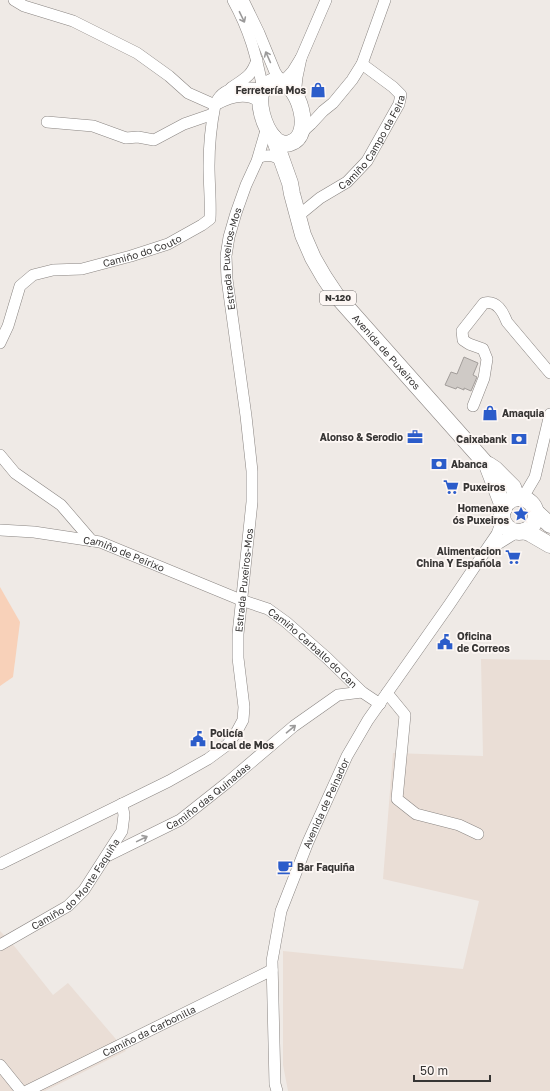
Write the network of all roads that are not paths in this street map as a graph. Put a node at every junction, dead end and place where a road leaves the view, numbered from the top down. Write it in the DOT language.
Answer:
graph roads {
  1 [pos="14,0"];
  2 [pos="233,0"];
  3 [pos="243,0"];
  4 [pos="326,0"];
  5 [pos="385,0"];
  6 [pos="301,58"];
  7 [pos="257,60"];
  8 [pos="362,64"];
  9 [pos="281,81"];
  10 [pos="229,90"];
  11 [pos="262,95"];
  12 [pos="298,103"];
  13 [pos="214,110"];
  14 [pos="323,111"];
  15 [pos="47,122"];
  16 [pos="283,138"];
  17 [pos="259,159"];
  18 [pos="283,162"];
  19 [pos="290,183"];
  20 [pos="298,216"];
  21 [pos="11,318"];
  22 [pos="0,322"];
  23 [pos="0,343"];
  24 [pos="550,373"];
  25 [pos="473,406"];
  26 [pos="550,414"];
  27 [pos="0,454"];
  28 [pos="488,465"];
  29 [pos="520,498"];
  30 [pos="536,511"];
  31 [pos="503,514"];
  32 [pos="550,525"];
  33 [pos="0,530"];
  34 [pos="521,531"];
  35 [pos="92,541"];
  36 [pos="550,545"];
  37 [pos="484,553"];
  38 [pos="241,600"];
  39 [pos="362,692"];
  40 [pos="387,693"];
  41 [pos="380,704"];
  42 [pos="122,804"];
  43 [pos="478,834"];
  44 [pos="107,856"];
  45 [pos="0,864"];
  46 [pos="0,945"];
  47 [pos="272,970"];
  48 [pos="0,1065"];
  49 [pos="21,1091"];
  50 [pos="27,1091"];
  51 [pos="277,1091"];
  1 -- 13 [label="street"];
  2 -- 7 [label="street, one-way"];
  9 -- 3 [label="street, one-way"];
  4 -- 6 [label="street"];
  5 -- 8 [label="street"];
  6 -- 9 [label="street"];
  6 -- 12 [label="street"];
  7 -- 10 [label="street"];
  7 -- 11 [label="street"];
  8 -- 14 [label="street"];
  8 -- 20 [label="street, Camiño Campo da Feira"];
  9 -- 11 [label="highway"];
  9 -- 12 [label="highway"];
  10 -- 11 [label="street"];
  10 -- 13 [label="street"];
  11 -- 13 [label="street"];
  11 -- 16 [label="highway"];
  12 -- 14 [label="street"];
  12 -- 16 [label="highway"];
  13 -- 15 [label="street"];
  13 -- 21 [label="street, Camiño do Couto"];
  14 -- 16 [label="street"];
  16 -- 17 [label="street, Estrada Puxeiros-Mos"];
  16 -- 17 [label="street"];
  16 -- 18 [label="highway"];
  16 -- 19 [label="highway, N-120"];
  17 -- 18 [label="street"];
  17 -- 38 [label="street, Estrada Puxeiros-Mos"];
  18 -- 19 [label="highway"];
  19 -- 20 [label="highway, Avenida de Puxeiros / N-120"];
  20 -- 28 [label="highway, Avenida de Puxeiros / N-120"];
  21 -- 22 [label="street"];
  21 -- 23 [label="street, Camiño do Couto"];
  24 -- 25 [label="street"];
  26 -- 29 [label="street"];
  27 -- 35 [label="street"];
  28 -- 29 [label="highway, Avenida de Puxeiros / N-120"];
  28 -- 31 [label="highway, Avenida de Puxeiros / N-120"];
  29 -- 30 [label="highway, N-120"];
  29 -- 31 [label="highway"];
  30 -- 32 [label="highway, N-120"];
  30 -- 34 [label="highway"];
  31 -- 34 [label="highway, N-120"];
  31 -- 37 [label="street, Avenida de Peinador"];
  33 -- 35 [label="street, Camiño de Peirixo"];
  34 -- 36 [label="highway, N-120"];
  34 -- 37 [label="street, Avenida de Peinador"];
  35 -- 38 [label="street, Camiño de Peirixo"];
  37 -- 40 [label="street, Avenida de Peinador"];
  38 -- 39 [label="street, Camiño Carballo do Can"];
  38 -- 42 [label="street, Estrada Puxeiros-Mos"];
  39 -- 41 [label="street, Camiño Carballo do Can"];
  44 -- 39 [label="street, Camiño das Quinadas, one-way"];
  40 -- 41 [label="street, Avenida de Peinador"];
  40 -- 43 [label="street"];
  41 -- 47 [label="street, Avenida de Peinador"];
  42 -- 44 [label="street, Camiño do Monte Faquiña"];
  42 -- 45 [label="street, Estrada Puxeiros-Mos"];
  44 -- 46 [label="street, Camiño do Monte Faquiña"];
  47 -- 50 [label="street, Camiño da Carbonilla"];
  47 -- 51 [label="street, Avenida de Peinador"];
  48 -- 49 [label="street"];
}
